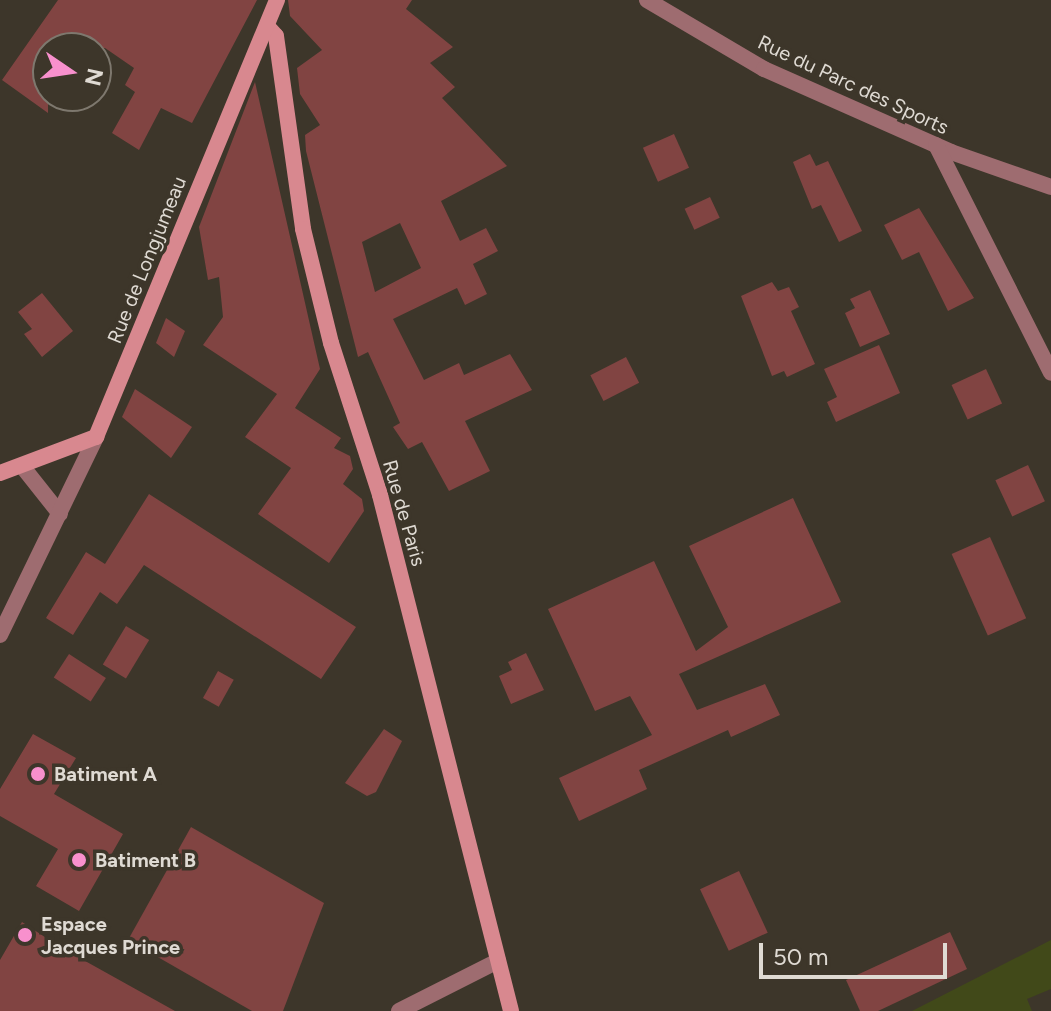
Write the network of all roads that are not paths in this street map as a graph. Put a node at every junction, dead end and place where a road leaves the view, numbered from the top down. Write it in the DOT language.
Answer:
graph roads {
  1 [pos="277,0"];
  2 [pos="647,0"];
  3 [pos="267,26"];
  4 [pos="936,145"];
  5 [pos="1051,187"];
  6 [pos="1051,373"];
  7 [pos="96,437"];
  8 [pos="22,466"];
  9 [pos="0,473"];
  10 [pos="60,514"];
  11 [pos="0,635"];
  12 [pos="498,961"];
  13 [pos="399,1011"];
  14 [pos="511,1011"];
  1 -- 3 [label="street, Rue de Longjumeau"];
  2 -- 4 [label="street, Rue du Parc des Sports"];
  3 -- 7 [label="street, Rue de Longjumeau"];
  3 -- 12 [label="street, Rue de Paris"];
  4 -- 5 [label="street, Rue du Parc des Sports"];
  4 -- 6 [label="street"];
  7 -- 8 [label="street"];
  7 -- 10 [label="street"];
  8 -- 9 [label="street"];
  8 -- 10 [label="street"];
  10 -- 11 [label="street"];
  12 -- 13 [label="street"];
  12 -- 14 [label="street, Rue de Paris"];
}
